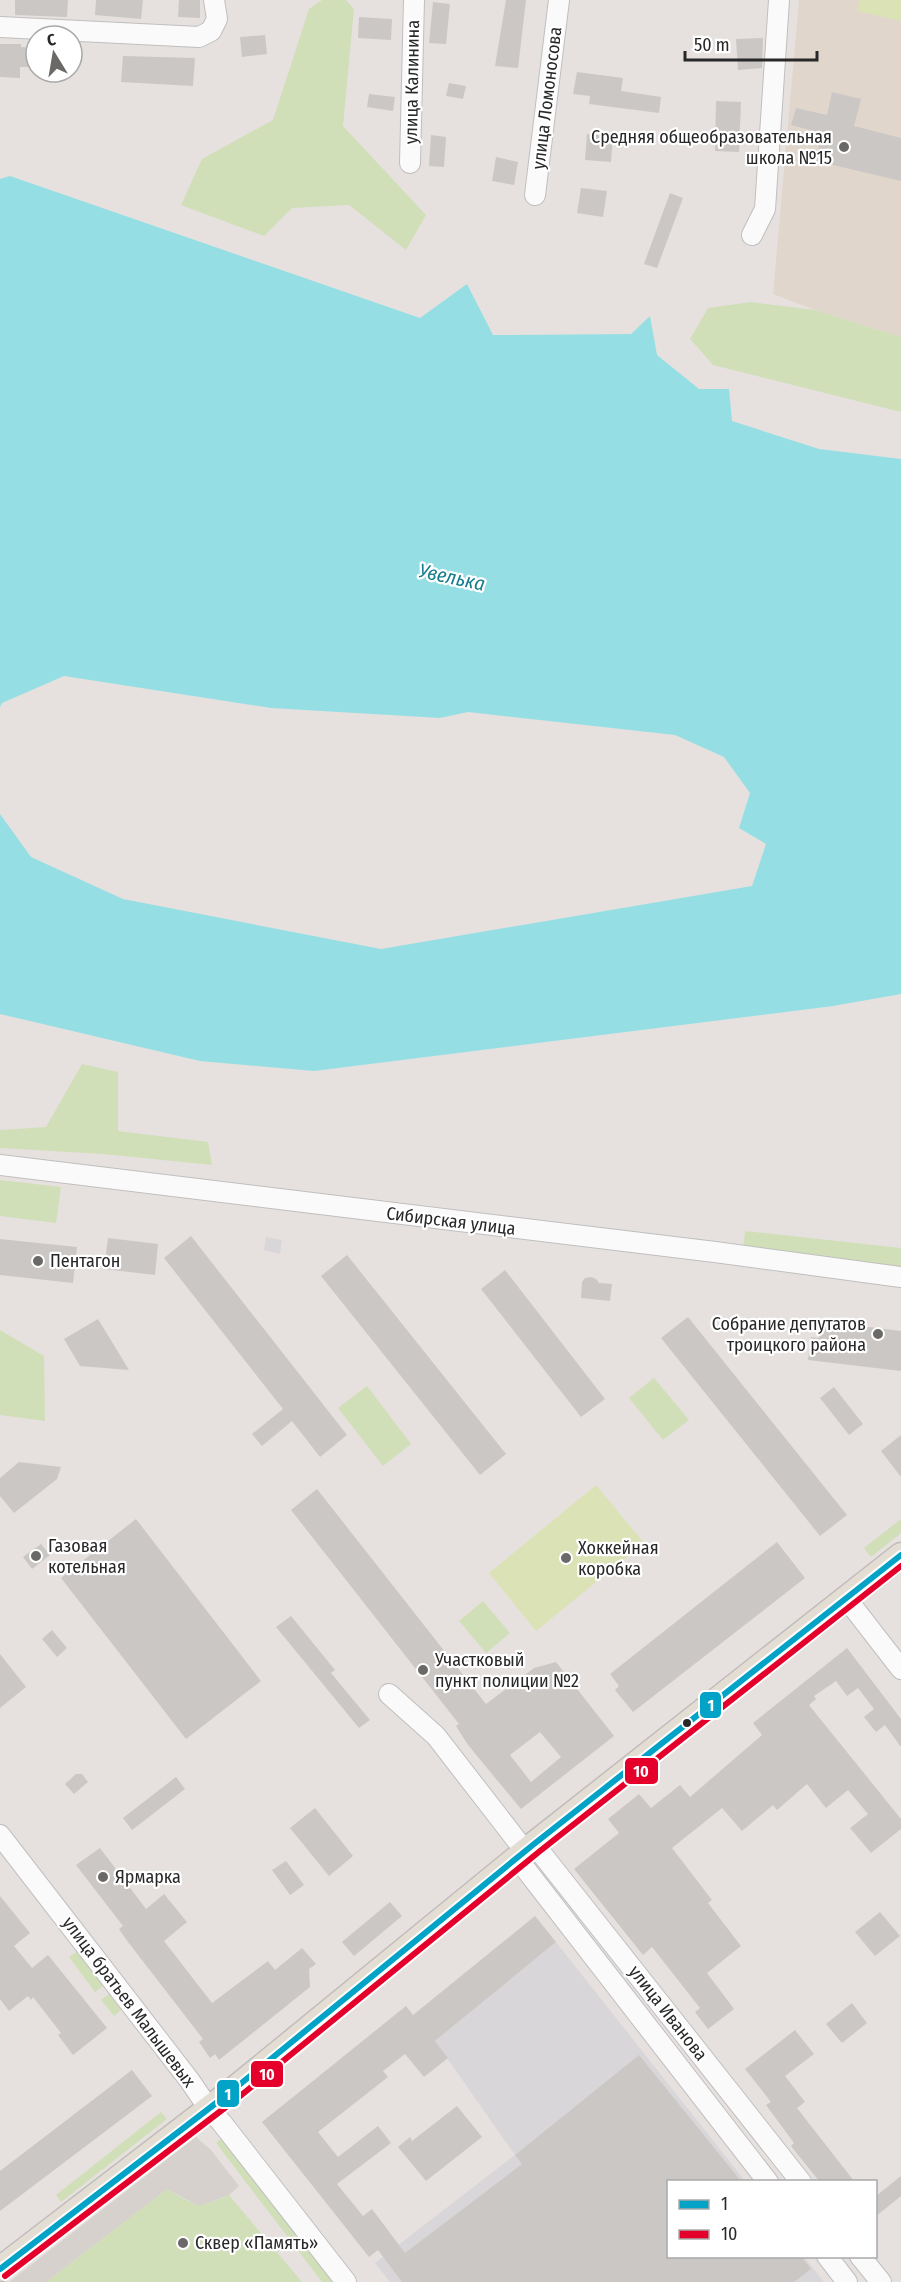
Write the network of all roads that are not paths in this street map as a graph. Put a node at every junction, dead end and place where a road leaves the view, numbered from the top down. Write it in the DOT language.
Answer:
graph roads {
  1 [pos="214,0"];
  2 [pos="414,0"];
  3 [pos="560,0"];
  4 [pos="779,0"];
  5 [pos="0,27"];
  6 [pos="410,163"];
  7 [pos="535,195"];
  8 [pos="752,235"];
  9 [pos="0,1165"];
  10 [pos="901,1278"];
  11 [pos="901,1555"];
  12 [pos="846,1598"];
  13 [pos="901,1669"];
  14 [pos="389,1694"];
  15 [pos="0,1835"];
  16 [pos="525,1851"];
  17 [pos="209,2109"];
  18 [pos="767,2180"];
  19 [pos="800,2180"];
  20 [pos="829,2258"];
  21 [pos="862,2258"];
  22 [pos="0,2270"];
  23 [pos="346,2282"];
  24 [pos="847,2282"];
  25 [pos="881,2282"];
  1 -- 5 [label="street"];
  2 -- 6 [label="street, улица Калинина"];
  3 -- 7 [label="street, улица Ломоносова"];
  4 -- 8 [label="street"];
  9 -- 10 [label="street, Сибирская улица"];
  11 -- 12 [label="main road"];
  12 -- 13 [label="street"];
  12 -- 16 [label="main road"];
  14 -- 16 [label="street, улица Иванова"];
  15 -- 17 [label="street, улица братьев Малышевых"];
  16 -- 17 [label="main road"];
  16 -- 18 [label="street, улица Иванова"];
  16 -- 19 [label="street, улица Иванова"];
  17 -- 22 [label="main road"];
  17 -- 23 [label="street, улица братьев Малышевых"];
  20 -- 24 [label="street"];
  21 -- 25 [label="street"];
}
